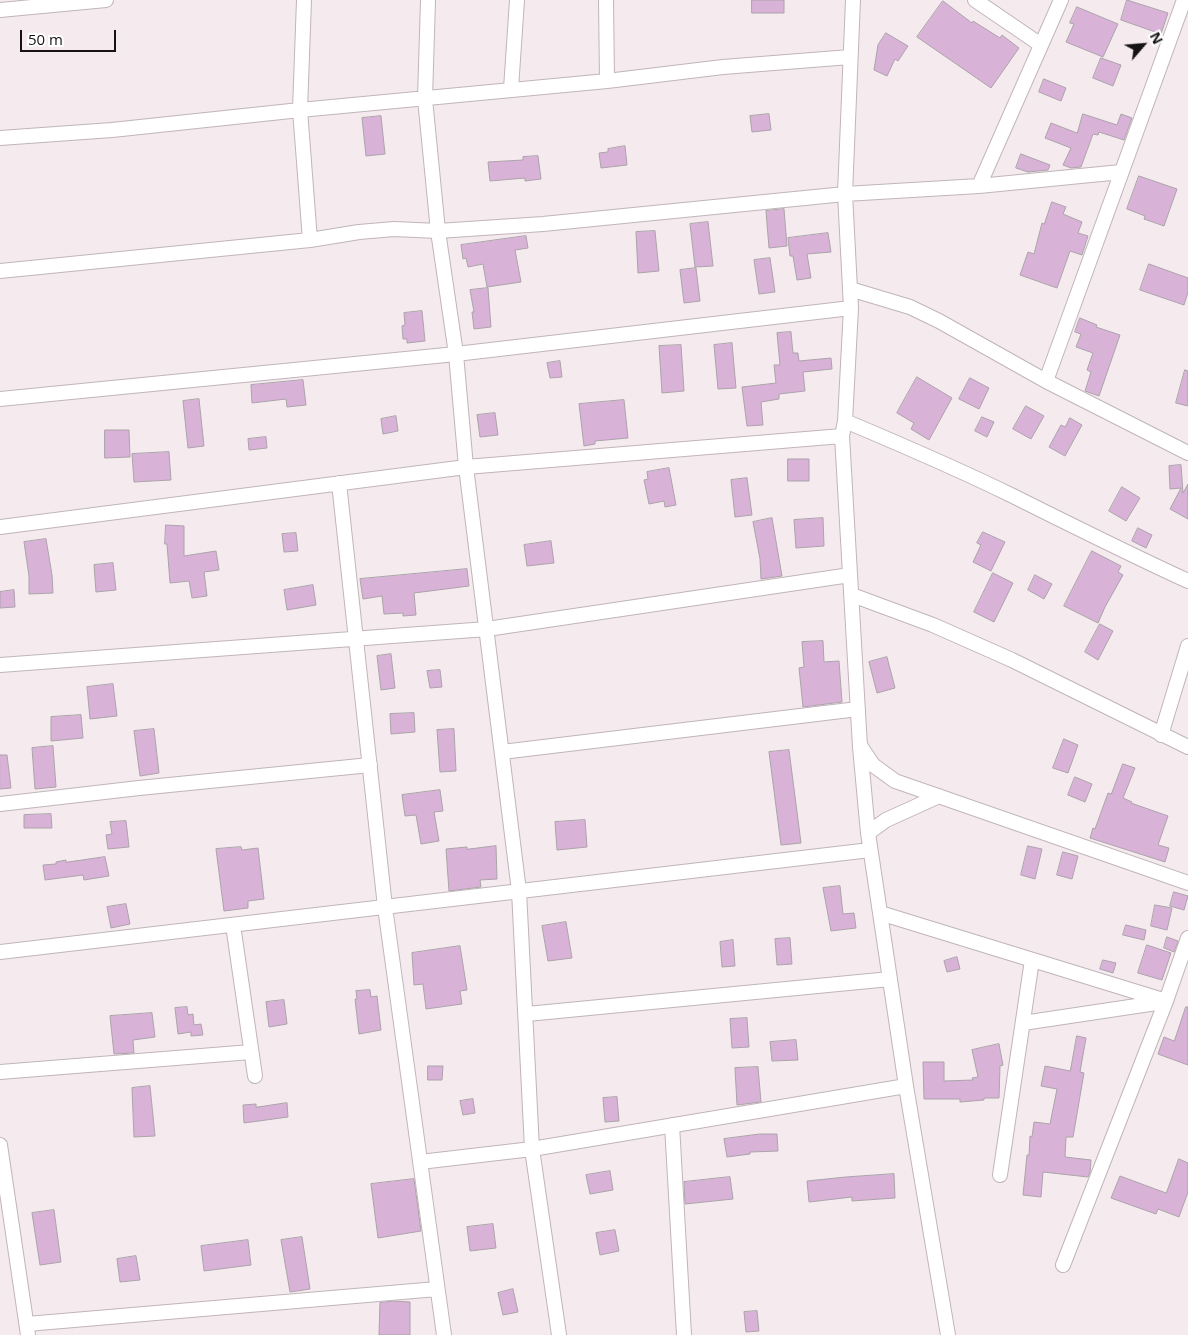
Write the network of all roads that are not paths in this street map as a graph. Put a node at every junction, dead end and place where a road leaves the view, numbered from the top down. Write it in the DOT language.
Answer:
graph roads {
  1 [pos="106,0"];
  2 [pos="304,0"];
  3 [pos="428,0"];
  4 [pos="517,0"];
  5 [pos="606,0"];
  6 [pos="853,0"];
  7 [pos="975,0"];
  8 [pos="1061,0"];
  9 [pos="1184,0"];
  10 [pos="57,2"];
  11 [pos="0,10"];
  12 [pos="1041,45"];
  13 [pos="850,56"];
  14 [pos="607,80"];
  15 [pos="511,89"];
  16 [pos="425,99"];
  17 [pos="300,110"];
  18 [pos="0,138"];
  19 [pos="1121,172"];
  20 [pos="979,186"];
  21 [pos="845,194"];
  22 [pos="438,231"];
  23 [pos="310,240"];
  24 [pos="0,271"];
  25 [pos="850,290"];
  26 [pos="851,308"];
  27 [pos="456,354"];
  28 [pos="1046,381"];
  29 [pos="0,399"];
  30 [pos="845,421"];
  31 [pos="842,436"];
  32 [pos="1188,453"];
  33 [pos="466,467"];
  34 [pos="339,483"];
  35 [pos="0,527"];
  36 [pos="850,575"];
  37 [pos="1188,581"];
  38 [pos="852,595"];
  39 [pos="487,629"];
  40 [pos="356,639"];
  41 [pos="1188,646"];
  42 [pos="0,665"];
  43 [pos="858,709"];
  44 [pos="1161,735"];
  45 [pos="860,747"];
  46 [pos="1188,747"];
  47 [pos="502,752"];
  48 [pos="370,765"];
  49 [pos="939,796"];
  50 [pos="0,804"];
  51 [pos="868,833"];
  52 [pos="870,850"];
  53 [pos="1188,884"];
  54 [pos="519,891"];
  55 [pos="385,906"];
  56 [pos="880,913"];
  57 [pos="233,925"];
  58 [pos="1188,938"];
  59 [pos="0,952"];
  60 [pos="1032,960"];
  61 [pos="890,979"];
  62 [pos="1166,1002"];
  63 [pos="526,1014"];
  64 [pos="1022,1023"];
  65 [pos="251,1052"];
  66 [pos="0,1072"];
  67 [pos="255,1076"];
  68 [pos="906,1086"];
  69 [pos="672,1125"];
  70 [pos="0,1145"];
  71 [pos="532,1149"];
  72 [pos="420,1162"];
  73 [pos="1000,1175"];
  74 [pos="1063,1265"];
  75 [pos="437,1289"];
  76 [pos="27,1330"];
  77 [pos="444,1335"];
  78 [pos="559,1335"];
  79 [pos="684,1335"];
  80 [pos="948,1335"];
  1 -- 10 [label="street"];
  2 -- 17 [label="street"];
  3 -- 16 [label="street"];
  4 -- 15 [label="street"];
  5 -- 14 [label="street"];
  6 -- 13 [label="street"];
  7 -- 12 [label="street"];
  8 -- 12 [label="street"];
  9 -- 19 [label="street"];
  10 -- 11 [label="street"];
  12 -- 20 [label="street"];
  13 -- 14 [label="street"];
  13 -- 21 [label="street"];
  14 -- 15 [label="street"];
  15 -- 16 [label="street"];
  16 -- 17 [label="street"];
  16 -- 22 [label="street"];
  17 -- 18 [label="street"];
  17 -- 23 [label="street"];
  19 -- 20 [label="street"];
  19 -- 28 [label="street"];
  20 -- 21 [label="street"];
  21 -- 22 [label="street"];
  21 -- 25 [label="street"];
  22 -- 23 [label="street"];
  22 -- 27 [label="street"];
  23 -- 24 [label="street"];
  25 -- 26 [label="street"];
  25 -- 28 [label="street"];
  26 -- 27 [label="street"];
  26 -- 30 [label="street"];
  27 -- 29 [label="street"];
  27 -- 33 [label="street"];
  28 -- 32 [label="street"];
  30 -- 31 [label="street"];
  30 -- 37 [label="street"];
  31 -- 33 [label="street"];
  31 -- 36 [label="street"];
  33 -- 34 [label="street"];
  33 -- 39 [label="street"];
  34 -- 35 [label="street"];
  34 -- 40 [label="street"];
  36 -- 38 [label="street"];
  36 -- 39 [label="street"];
  38 -- 43 [label="street"];
  38 -- 44 [label="street"];
  39 -- 40 [label="street"];
  39 -- 47 [label="street"];
  40 -- 42 [label="street"];
  40 -- 48 [label="street"];
  41 -- 44 [label="street"];
  43 -- 45 [label="street"];
  43 -- 47 [label="street"];
  44 -- 46 [label="street"];
  45 -- 49 [label="street"];
  45 -- 51 [label="street"];
  47 -- 54 [label="street"];
  48 -- 50 [label="street"];
  48 -- 55 [label="street"];
  49 -- 51 [label="street"];
  49 -- 53 [label="street"];
  51 -- 52 [label="street"];
  52 -- 54 [label="street"];
  52 -- 56 [label="street"];
  54 -- 55 [label="street"];
  54 -- 63 [label="street"];
  55 -- 57 [label="street"];
  55 -- 72 [label="street"];
  56 -- 60 [label="street"];
  56 -- 61 [label="street"];
  57 -- 59 [label="street"];
  57 -- 65 [label="street"];
  58 -- 62 [label="street"];
  60 -- 62 [label="street"];
  60 -- 64 [label="street"];
  61 -- 63 [label="street"];
  61 -- 68 [label="street"];
  62 -- 64 [label="street"];
  62 -- 74 [label="street"];
  63 -- 71 [label="street"];
  64 -- 73 [label="street"];
  65 -- 66 [label="street"];
  65 -- 67 [label="street"];
  68 -- 69 [label="street"];
  68 -- 80 [label="street"];
  69 -- 71 [label="street"];
  69 -- 79 [label="street"];
  70 -- 76 [label="street"];
  71 -- 72 [label="street"];
  71 -- 78 [label="street"];
  72 -- 75 [label="street"];
  75 -- 76 [label="street"];
  75 -- 77 [label="street"];
}
